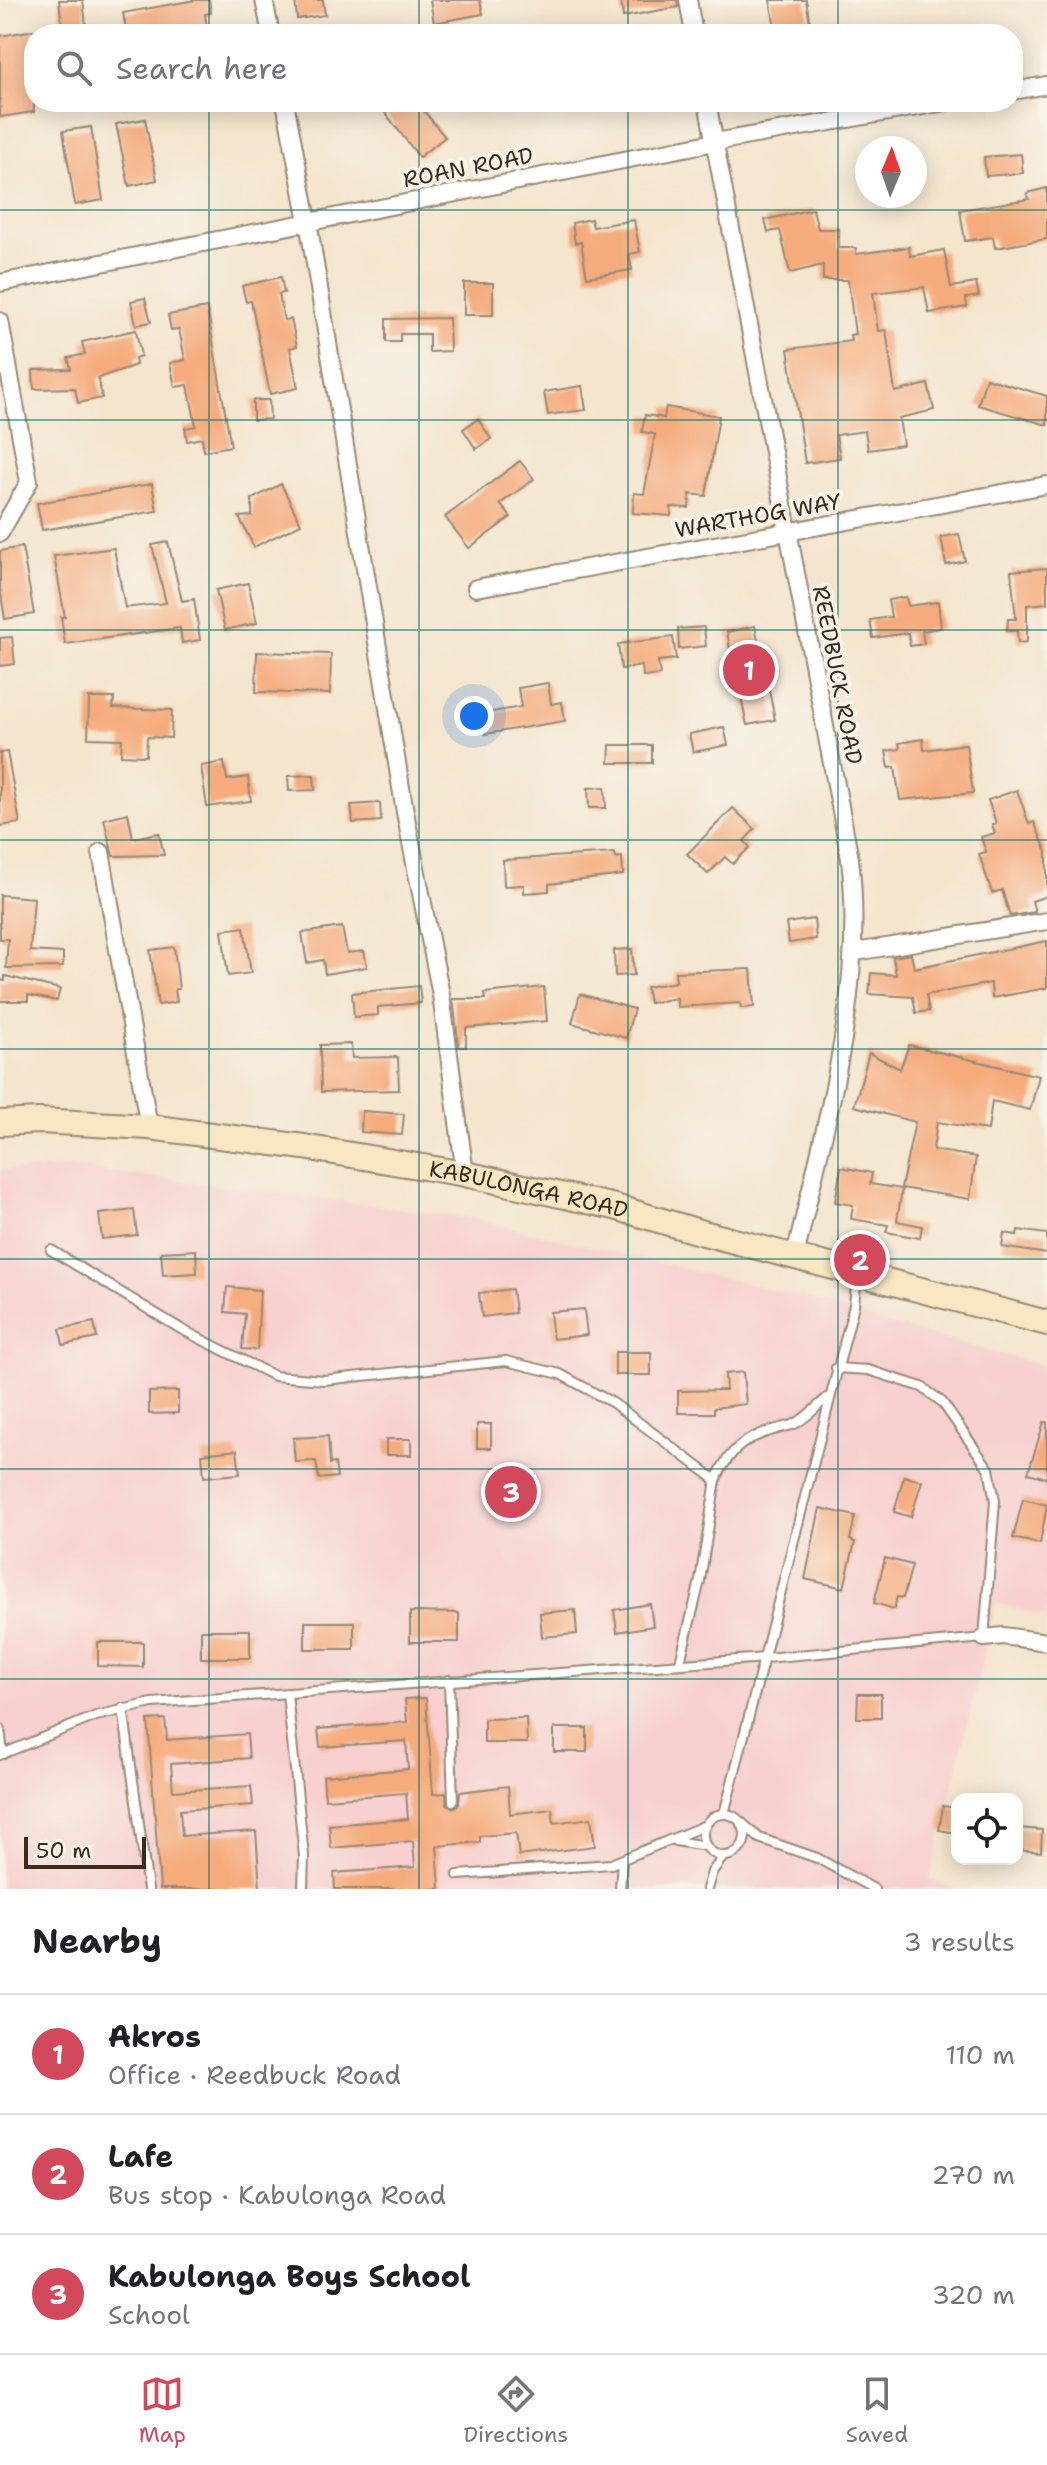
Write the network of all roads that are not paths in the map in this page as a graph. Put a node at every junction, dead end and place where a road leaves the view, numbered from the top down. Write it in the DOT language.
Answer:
graph roads {
  1 [pos="264,0"];
  2 [pos="688,0"];
  3 [pos="269,24"];
  4 [pos="692,24"];
  5 [pos="1047,85"];
  6 [pos="1023,89"];
  7 [pos="287,112"];
  8 [pos="709,112"];
  9 [pos="888,112"];
  10 [pos="715,142"];
  11 [pos="308,221"];
  12 [pos="0,283"];
  13 [pos="0,321"];
  14 [pos="1047,485"];
  15 [pos="789,532"];
  16 [pos="0,533"];
  17 [pos="476,588"];
  18 [pos="101,852"];
  19 [pos="1047,921"];
  20 [pos="855,952"];
  21 [pos="0,1123"];
  22 [pos="149,1127"];
  23 [pos="465,1174"];
  24 [pos="51,1250"];
  25 [pos="795,1257"];
  26 [pos="857,1274"];
  27 [pos="1047,1323"];
  28 [pos="836,1368"];
  29 [pos="827,1397"];
  30 [pos="716,1480"];
  31 [pos="984,1638"];
  32 [pos="1047,1642"];
  33 [pos="765,1658"];
  34 [pos="680,1662"];
  35 [pos="449,1680"];
  36 [pos="287,1693"];
  37 [pos="123,1708"];
  38 [pos="0,1729"];
  39 [pos="2,1755"];
  40 [pos="453,1801"];
  41 [pos="724,1814"];
  42 [pos="741,1822"];
  43 [pos="706,1825"];
  44 [pos="759,1838"];
  45 [pos="674,1841"];
  46 [pos="741,1847"];
  47 [pos="708,1849"];
  48 [pos="723,1857"];
  49 [pos="622,1860"];
  50 [pos="712,1872"];
  51 [pos="458,1875"];
  52 [pos="148,1889"];
  53 [pos="303,1889"];
  54 [pos="620,1889"];
  55 [pos="707,1889"];
  56 [pos="874,1889"];
  1 -- 3 [label="street"];
  2 -- 4 [label="street"];
  5 -- 6 [label="street"];
  7 -- 11 [label="street"];
  8 -- 10 [label="street, REEDBUCK ROAD"];
  9 -- 10 [label="street, ROAN ROAD"];
  10 -- 11 [label="street, ROAN ROAD"];
  10 -- 15 [label="street, REEDBUCK ROAD"];
  11 -- 12 [label="street, ROAN ROAD"];
  11 -- 23 [label="street"];
  13 -- 16 [label="street"];
  14 -- 15 [label="street, WARTHOG WAY"];
  15 -- 17 [label="street, WARTHOG WAY"];
  15 -- 20 [label="street, REEDBUCK ROAD"];
  18 -- 22 [label="street"];
  19 -- 20 [label="street"];
  20 -- 25 [label="street, REEDBUCK ROAD"];
  21 -- 22 [label="main road, KABULONGA ROAD"];
  22 -- 23 [label="main road, KABULONGA ROAD"];
  23 -- 25 [label="main road, KABULONGA ROAD"];
  24 -- 30 [label="lane"];
  25 -- 26 [label="main road, KABULONGA ROAD"];
  26 -- 27 [label="main road, KABULONGA ROAD"];
  26 -- 28 [label="lane"];
  28 -- 29 [label="lane"];
  28 -- 31 [label="lane"];
  29 -- 30 [label="lane"];
  29 -- 33 [label="lane"];
  30 -- 34 [label="lane"];
  31 -- 32 [label="street"];
  31 -- 33 [label="lane"];
  33 -- 34 [label="lane"];
  33 -- 41 [label="lane"];
  34 -- 35 [label="lane"];
  35 -- 36 [label="lane"];
  35 -- 40 [label="lane"];
  36 -- 37 [label="lane"];
  36 -- 53 [label="lane"];
  37 -- 39 [label="lane"];
  37 -- 52 [label="lane"];
  38 -- 39 [label="lane"];
  41 -- 42 [label="lane"];
  41 -- 43 [label="lane"];
  42 -- 44 [label="lane"];
  42 -- 46 [label="lane"];
  43 -- 45 [label="lane"];
  43 -- 47 [label="lane"];
  44 -- 46 [label="lane"];
  44 -- 56 [label="lane"];
  45 -- 47 [label="lane"];
  45 -- 49 [label="lane"];
  46 -- 48 [label="lane"];
  47 -- 48 [label="lane"];
  47 -- 50 [label="lane"];
  48 -- 50 [label="lane"];
  49 -- 51 [label="lane"];
  49 -- 54 [label="lane"];
  50 -- 55 [label="lane"];
}
